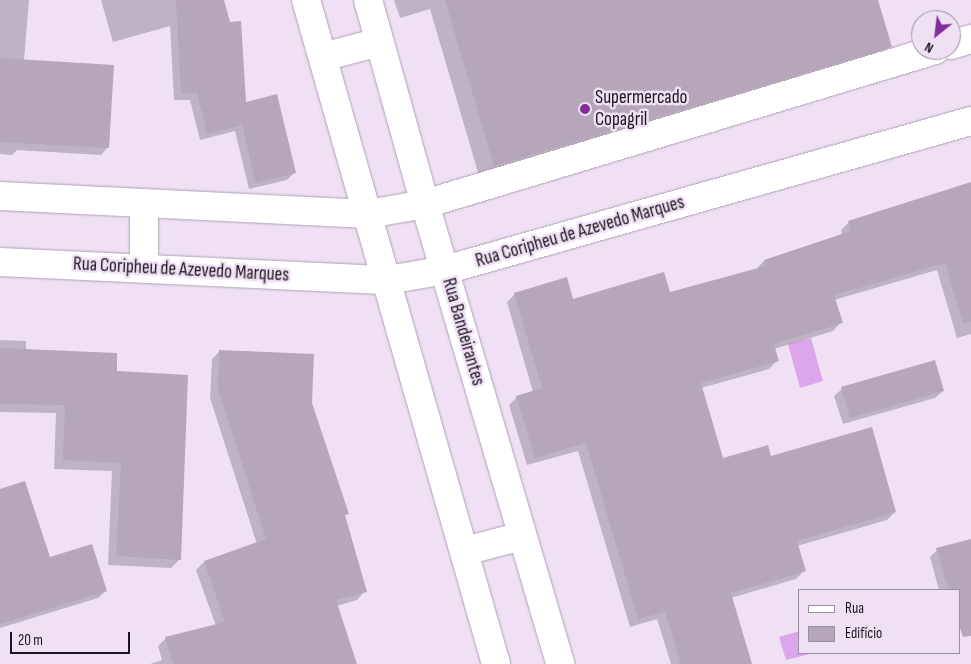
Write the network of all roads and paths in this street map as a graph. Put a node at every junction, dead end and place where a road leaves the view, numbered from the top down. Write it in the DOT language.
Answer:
graph roads {
  1 [pos="306,0"];
  2 [pos="368,0"];
  3 [pos="379,42"];
  4 [pos="323,57"];
  5 [pos="911,57"];
  6 [pos="971,121"];
  7 [pos="0,196"];
  8 [pos="144,203"];
  9 [pos="424,204"];
  10 [pos="368,214"];
  11 [pos="0,262"];
  12 [pos="144,268"];
  13 [pos="445,270"];
  14 [pos="388,280"];
  15 [pos="522,536"];
  16 [pos="465,551"];
  17 [pos="496,664"];
  18 [pos="560,664"];
  1 -- 4 [label="street"];
  2 -- 3 [label="street, Rua Bandeirantes"];
  3 -- 4 [label="street"];
  3 -- 9 [label="street, Rua Bandeirantes"];
  4 -- 10 [label="street"];
  5 -- 9 [label="street"];
  6 -- 13 [label="street, Rua Coripheu de Azevedo Marques"];
  7 -- 8 [label="street"];
  8 -- 10 [label="street"];
  8 -- 12 [label="street"];
  9 -- 10 [label="street"];
  9 -- 13 [label="street, Rua Bandeirantes"];
  10 -- 14 [label="street"];
  11 -- 12 [label="street, Rua Coripheu de Azevedo Marques"];
  12 -- 14 [label="street, Rua Coripheu de Azevedo Marques"];
  13 -- 14 [label="street, Rua Coripheu de Azevedo Marques"];
  13 -- 15 [label="street, Rua Bandeirantes"];
  14 -- 16 [label="street"];
  15 -- 16 [label="street"];
  15 -- 18 [label="street, Rua Bandeirantes"];
  16 -- 17 [label="street"];
}
